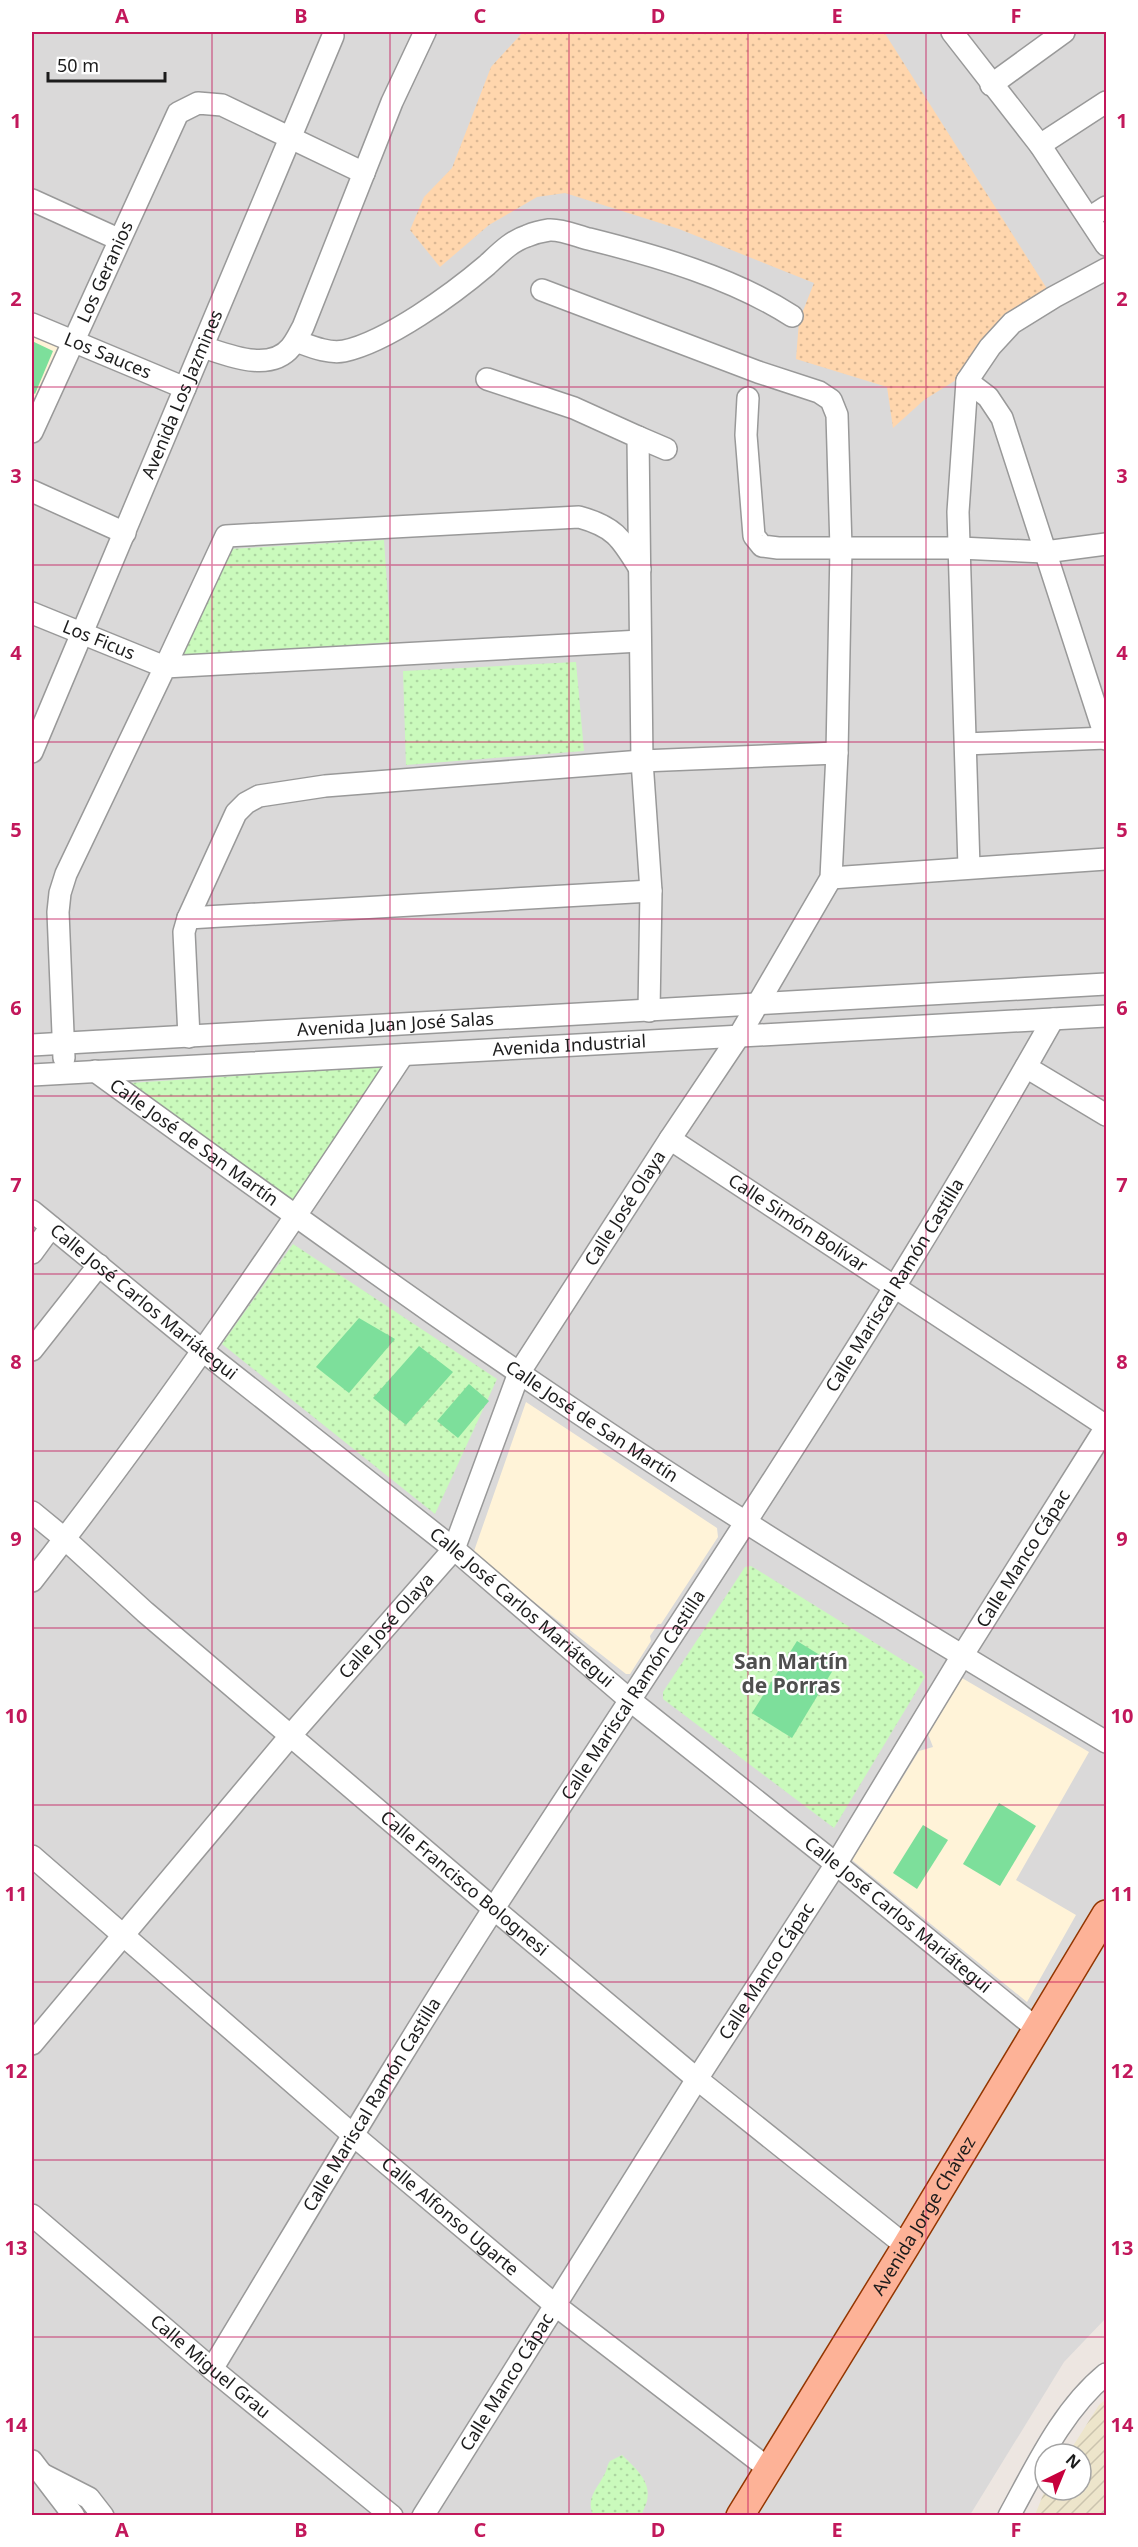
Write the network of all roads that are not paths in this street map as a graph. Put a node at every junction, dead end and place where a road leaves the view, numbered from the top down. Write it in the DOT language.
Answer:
graph roads {
  1 [pos="425,32"];
  2 [pos="952,32"];
  3 [pos="1064,32"];
  4 [pos="333,36"];
  5 [pos="991,85"];
  6 [pos="1107,102"];
  7 [pos="291,137"];
  8 [pos="1040,145"];
  9 [pos="363,173"];
  10 [pos="32,200"];
  11 [pos="1098,213"];
  12 [pos="118,239"];
  13 [pos="1107,245"];
  14 [pos="1107,269"];
  15 [pos="542,290"];
  16 [pos="792,316"];
  17 [pos="32,324"];
  18 [pos="72,341"];
  19 [pos="296,341"];
  20 [pos="203,346"];
  21 [pos="487,379"];
  22 [pos="967,381"];
  23 [pos="185,388"];
  24 [pos="748,398"];
  25 [pos="32,432"];
  26 [pos="638,437"];
  27 [pos="666,449"];
  28 [pos="32,491"];
  29 [pos="125,533"];
  30 [pos="1107,544"];
  31 [pos="841,548"];
  32 [pos="960,548"];
  33 [pos="1045,552"];
  34 [pos="640,570"];
  35 [pos="32,613"];
  36 [pos="80,632"];
  37 [pos="640,641"];
  38 [pos="165,667"];
  39 [pos="1106,739"];
  40 [pos="966,744"];
  41 [pos="32,752"];
  42 [pos="837,753"];
  43 [pos="642,760"];
  44 [pos="1107,859"];
  45 [pos="969,867"];
  46 [pos="831,878"];
  47 [pos="651,891"];
  48 [pos="188,918"];
  49 [pos="1107,984"];
  50 [pos="760,1003"];
  51 [pos="649,1011"];
  52 [pos="1107,1016"];
  53 [pos="1053,1019"];
  54 [pos="739,1036"];
  55 [pos="189,1037"];
  56 [pos="64,1044"];
  57 [pos="32,1045"];
  58 [pos="403,1055"];
  59 [pos="1026,1067"];
  60 [pos="95,1071"];
  61 [pos="63,1074"];
  62 [pos="32,1076"];
  63 [pos="1107,1115"];
  64 [pos="670,1139"];
  65 [pos="32,1211"];
  66 [pos="296,1217"];
  67 [pos="51,1227"];
  68 [pos="32,1253"];
  69 [pos="99,1265"];
  70 [pos="896,1286"];
  71 [pos="32,1350"];
  72 [pos="203,1352"];
  73 [pos="519,1373"];
  74 [pos="1107,1426"];
  75 [pos="32,1512"];
  76 [pos="745,1522"];
  77 [pos="65,1539"];
  78 [pos="454,1549"];
  79 [pos="32,1581"];
  80 [pos="962,1656"];
  81 [pos="631,1701"];
  82 [pos="291,1736"];
  83 [pos="1107,1742"];
  84 [pos="32,1856"];
  85 [pos="836,1864"];
  86 [pos="494,1910"];
  87 [pos="1107,1914"];
  88 [pos="123,1936"];
  89 [pos="1037,2029"];
  90 [pos="32,2044"];
  91 [pos="697,2079"];
  92 [pos="353,2135"];
  93 [pos="32,2215"];
  94 [pos="906,2246"];
  95 [pos="555,2306"];
  96 [pos="212,2369"];
  97 [pos="1107,2374"];
  98 [pos="769,2469"];
  99 [pos="36,2473"];
  100 [pos="74,2516"];
  101 [pos="104,2516"];
  102 [pos="392,2516"];
  103 [pos="423,2516"];
  104 [pos="740,2516"];
  105 [pos="1009,2516"];
  1 -- 9 [label="street"];
  2 -- 5 [label="street"];
  3 -- 5 [label="street"];
  4 -- 7 [label="street, Avenida Los Jazmines"];
  5 -- 8 [label="street"];
  6 -- 8 [label="street"];
  7 -- 9 [label="street"];
  7 -- 12 [label="street, Los Geranios"];
  7 -- 20 [label="street, Avenida Los Jazmines"];
  8 -- 11 [label="street"];
  9 -- 19 [label="street"];
  10 -- 12 [label="street"];
  11 -- 13 [label="street"];
  12 -- 18 [label="street, Los Geranios"];
  14 -- 22 [label="street"];
  15 -- 31 [label="street"];
  16 -- 19 [label="street"];
  17 -- 18 [label="street, Los Sauces"];
  18 -- 23 [label="street, Los Sauces"];
  18 -- 25 [label="street, Los Geranios"];
  19 -- 20 [label="street"];
  20 -- 23 [label="street, Avenida Los Jazmines"];
  21 -- 26 [label="street"];
  22 -- 32 [label="street"];
  22 -- 33 [label="street"];
  23 -- 29 [label="street, Avenida Los Jazmines"];
  24 -- 31 [label="street"];
  26 -- 27 [label="street"];
  26 -- 34 [label="street"];
  28 -- 29 [label="street"];
  29 -- 36 [label="street, Avenida Los Jazmines"];
  30 -- 33 [label="street"];
  31 -- 32 [label="street"];
  31 -- 42 [label="street"];
  32 -- 33 [label="street"];
  32 -- 40 [label="street"];
  33 -- 39 [label="street"];
  34 -- 37 [label="street"];
  34 -- 38 [label="street"];
  35 -- 36 [label="street, Los Ficus"];
  36 -- 38 [label="street, Los Ficus"];
  36 -- 41 [label="street, Avenida Los Jazmines"];
  37 -- 38 [label="street"];
  37 -- 43 [label="street"];
  38 -- 56 [label="street"];
  39 -- 40 [label="street"];
  40 -- 45 [label="street"];
  42 -- 43 [label="street"];
  42 -- 46 [label="street"];
  43 -- 47 [label="street"];
  43 -- 48 [label="street"];
  44 -- 45 [label="street"];
  45 -- 46 [label="street"];
  46 -- 50 [label="street, Calle José Olaya"];
  47 -- 48 [label="street"];
  47 -- 51 [label="street"];
  48 -- 55 [label="street"];
  49 -- 50 [label="street, Avenida Juan José Salas"];
  50 -- 51 [label="street, Avenida Juan José Salas"];
  50 -- 54 [label="street, Calle José Olaya"];
  51 -- 55 [label="street, Avenida Juan José Salas"];
  52 -- 53 [label="street, Avenida Industrial"];
  53 -- 54 [label="street, Avenida Industrial"];
  53 -- 59 [label="street, Calle Mariscal Ramón Castilla"];
  54 -- 58 [label="street, Avenida Industrial"];
  54 -- 64 [label="street, Calle José Olaya"];
  55 -- 56 [label="street, Avenida Juan José Salas"];
  56 -- 57 [label="street, Avenida Juan José Salas"];
  56 -- 61 [label="street"];
  58 -- 60 [label="street, Avenida Industrial"];
  58 -- 66 [label="street"];
  59 -- 63 [label="street"];
  59 -- 70 [label="street, Calle Mariscal Ramón Castilla"];
  60 -- 61 [label="street, Avenida Industrial"];
  60 -- 66 [label="street, Calle José de San Martín"];
  61 -- 62 [label="street, Avenida Industrial"];
  64 -- 70 [label="street, Calle Simón Bolívar"];
  64 -- 73 [label="street, Calle José Olaya"];
  65 -- 67 [label="street, Calle José Carlos Mariátegui"];
  66 -- 72 [label="street"];
  66 -- 73 [label="street, Calle José de San Martín"];
  67 -- 68 [label="street"];
  67 -- 69 [label="street, Calle José Carlos Mariátegui"];
  69 -- 71 [label="street"];
  69 -- 72 [label="street, Calle José Carlos Mariátegui"];
  70 -- 74 [label="street, Calle Simón Bolívar"];
  70 -- 76 [label="street, Calle Mariscal Ramón Castilla"];
  72 -- 77 [label="street"];
  72 -- 78 [label="street, Calle José Carlos Mariátegui"];
  73 -- 76 [label="street, Calle José de San Martín"];
  73 -- 78 [label="street, Calle José Olaya"];
  74 -- 80 [label="street, Calle Manco Cápac"];
  75 -- 77 [label="street, Calle Francisco Bolognesi"];
  76 -- 80 [label="street, Calle José de San Martín"];
  76 -- 81 [label="street, Calle Mariscal Ramón Castilla"];
  77 -- 79 [label="street"];
  77 -- 82 [label="street, Calle Francisco Bolognesi"];
  78 -- 81 [label="street, Calle José Carlos Mariátegui"];
  78 -- 82 [label="street, Calle José Olaya"];
  80 -- 83 [label="street, Calle José de San Martín"];
  80 -- 85 [label="street, Calle Manco Cápac"];
  81 -- 85 [label="street, Calle José Carlos Mariátegui"];
  81 -- 86 [label="street, Calle Mariscal Ramón Castilla"];
  82 -- 86 [label="street, Calle Francisco Bolognesi"];
  82 -- 88 [label="street, Calle José Olaya"];
  84 -- 88 [label="street, Calle Alfonso Ugarte"];
  85 -- 89 [label="street, Calle José Carlos Mariátegui"];
  85 -- 91 [label="street, Calle Manco Cápac"];
  86 -- 91 [label="street, Calle Francisco Bolognesi"];
  86 -- 92 [label="street, Calle Mariscal Ramón Castilla"];
  87 -- 89 [label="main road, Avenida Jorge Chávez"];
  88 -- 90 [label="street, Calle José Olaya"];
  88 -- 92 [label="street, Calle Alfonso Ugarte"];
  89 -- 94 [label="main road, Avenida Jorge Chávez"];
  91 -- 94 [label="street, Calle Francisco Bolognesi"];
  91 -- 95 [label="street, Calle Manco Cápac"];
  92 -- 95 [label="street, Calle Alfonso Ugarte"];
  92 -- 96 [label="street, Calle Mariscal Ramón Castilla"];
  93 -- 96 [label="street, Calle Miguel Grau"];
  94 -- 98 [label="main road, Avenida Jorge Chávez"];
  95 -- 98 [label="street, Calle Alfonso Ugarte"];
  95 -- 103 [label="street, Calle Manco Cápac"];
  96 -- 102 [label="street, Calle Miguel Grau"];
  97 -- 105 [label="street"];
  98 -- 104 [label="main road, Avenida Jorge Chávez"];
  99 -- 100 [label="street"];
  99 -- 101 [label="street"];
}
